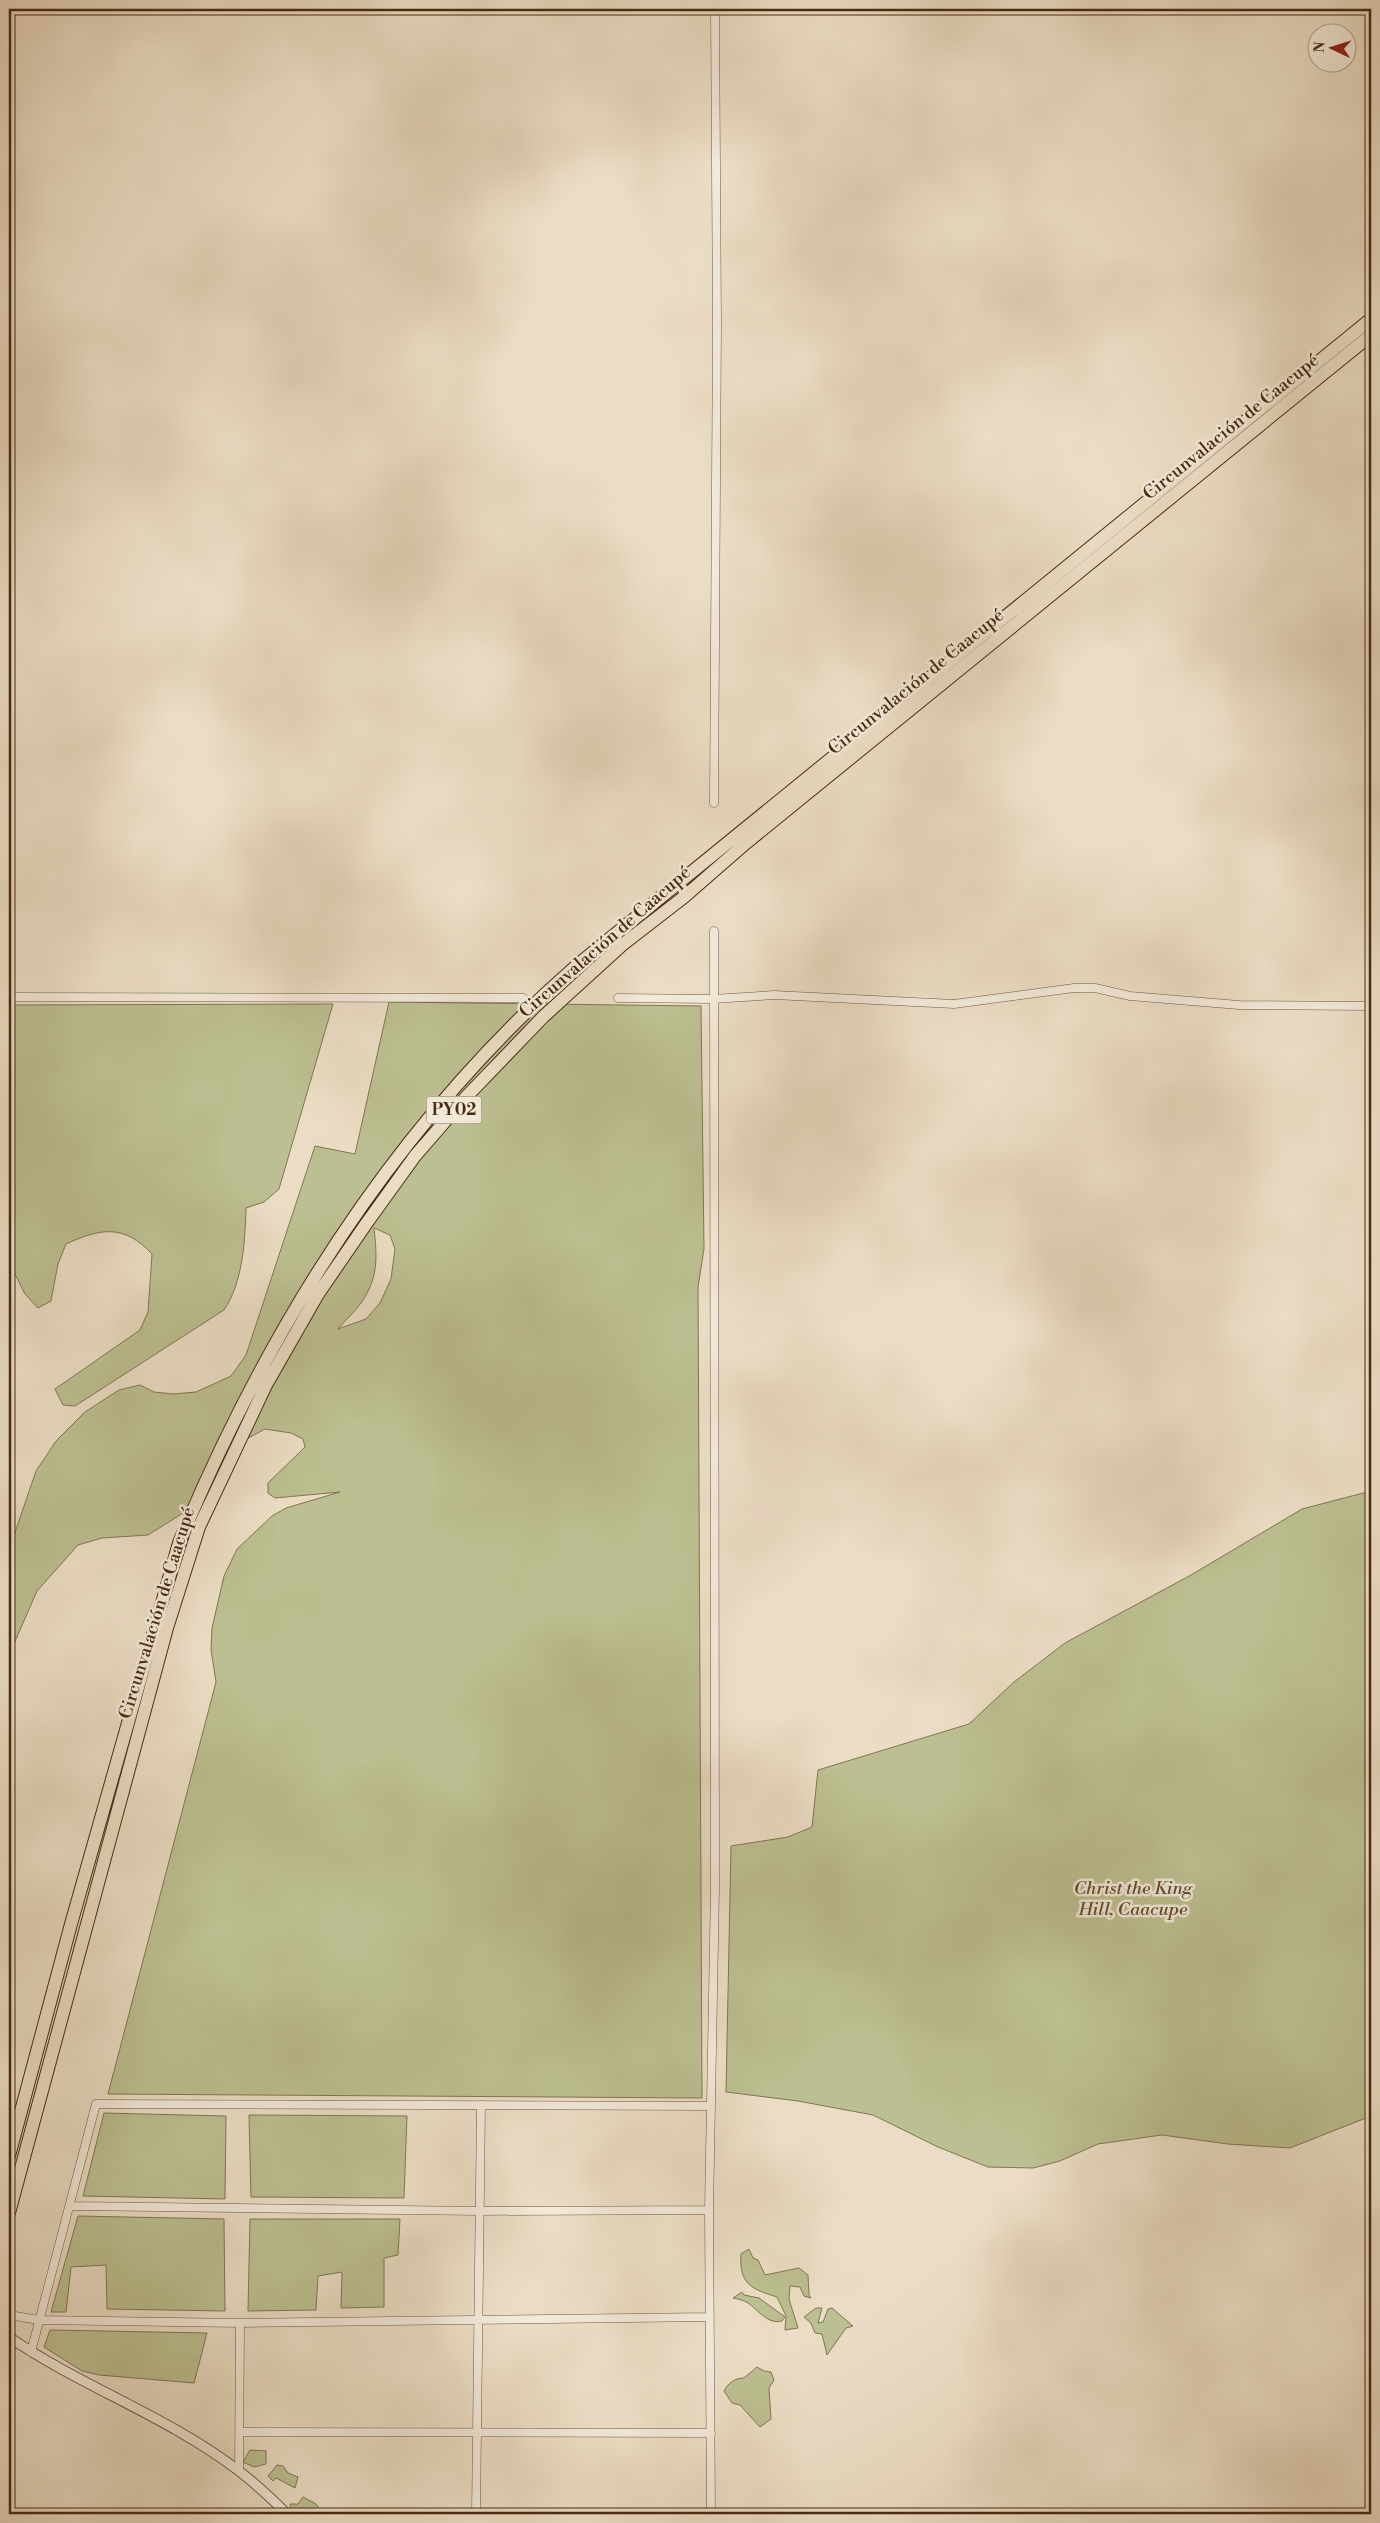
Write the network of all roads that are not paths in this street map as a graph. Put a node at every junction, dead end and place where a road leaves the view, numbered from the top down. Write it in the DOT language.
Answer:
graph roads {
  1 [pos="715,9"];
  2 [pos="1371,319"];
  3 [pos="1371,335"];
  4 [pos="714,803"];
  5 [pos="714,931"];
  6 [pos="9,997"];
  7 [pos="523,998"];
  8 [pos="618,998"];
  9 [pos="714,999"];
  10 [pos="1371,1006"];
  11 [pos="480,2105"];
  12 [pos="709,2106"];
  13 [pos="9,2156"];
  14 [pos="71,2206"];
  15 [pos="709,2210"];
  16 [pos="480,2211"];
  17 [pos="9,2213"];
  18 [pos="9,2315"];
  19 [pos="710,2317"];
  20 [pos="479,2319"];
  21 [pos="39,2320"];
  22 [pos="240,2323"];
  23 [pos="9,2337"];
  24 [pos="31,2352"];
  25 [pos="240,2432"];
  26 [pos="478,2432"];
  27 [pos="711,2433"];
  28 [pos="239,2470"];
  29 [pos="287,2514"];
  30 [pos="476,2514"];
  31 [pos="711,2514"];
  1 -- 4 [label="street"];
  2 -- 13 [label="highway, Circunvalación de Caacupé / PY02"];
  3 -- 17 [label="highway, Circunvalación de Caacupé / PY02"];
  5 -- 9 [label="street"];
  6 -- 7 [label="street"];
  8 -- 9 [label="street"];
  9 -- 10 [label="street"];
  9 -- 12 [label="street"];
  11 -- 12 [label="street"];
  11 -- 14 [label="street"];
  11 -- 16 [label="street"];
  12 -- 15 [label="street"];
  14 -- 16 [label="street"];
  14 -- 21 [label="street"];
  15 -- 16 [label="street"];
  15 -- 19 [label="street"];
  16 -- 20 [label="street"];
  18 -- 21 [label="street"];
  19 -- 20 [label="street"];
  19 -- 27 [label="street"];
  20 -- 22 [label="street"];
  20 -- 26 [label="street"];
  21 -- 22 [label="street"];
  21 -- 24 [label="street"];
  22 -- 25 [label="street"];
  23 -- 24 [label="street"];
  24 -- 28 [label="street"];
  25 -- 26 [label="street"];
  25 -- 28 [label="street"];
  26 -- 27 [label="street"];
  26 -- 30 [label="street"];
  27 -- 31 [label="street"];
  28 -- 29 [label="street"];
}
